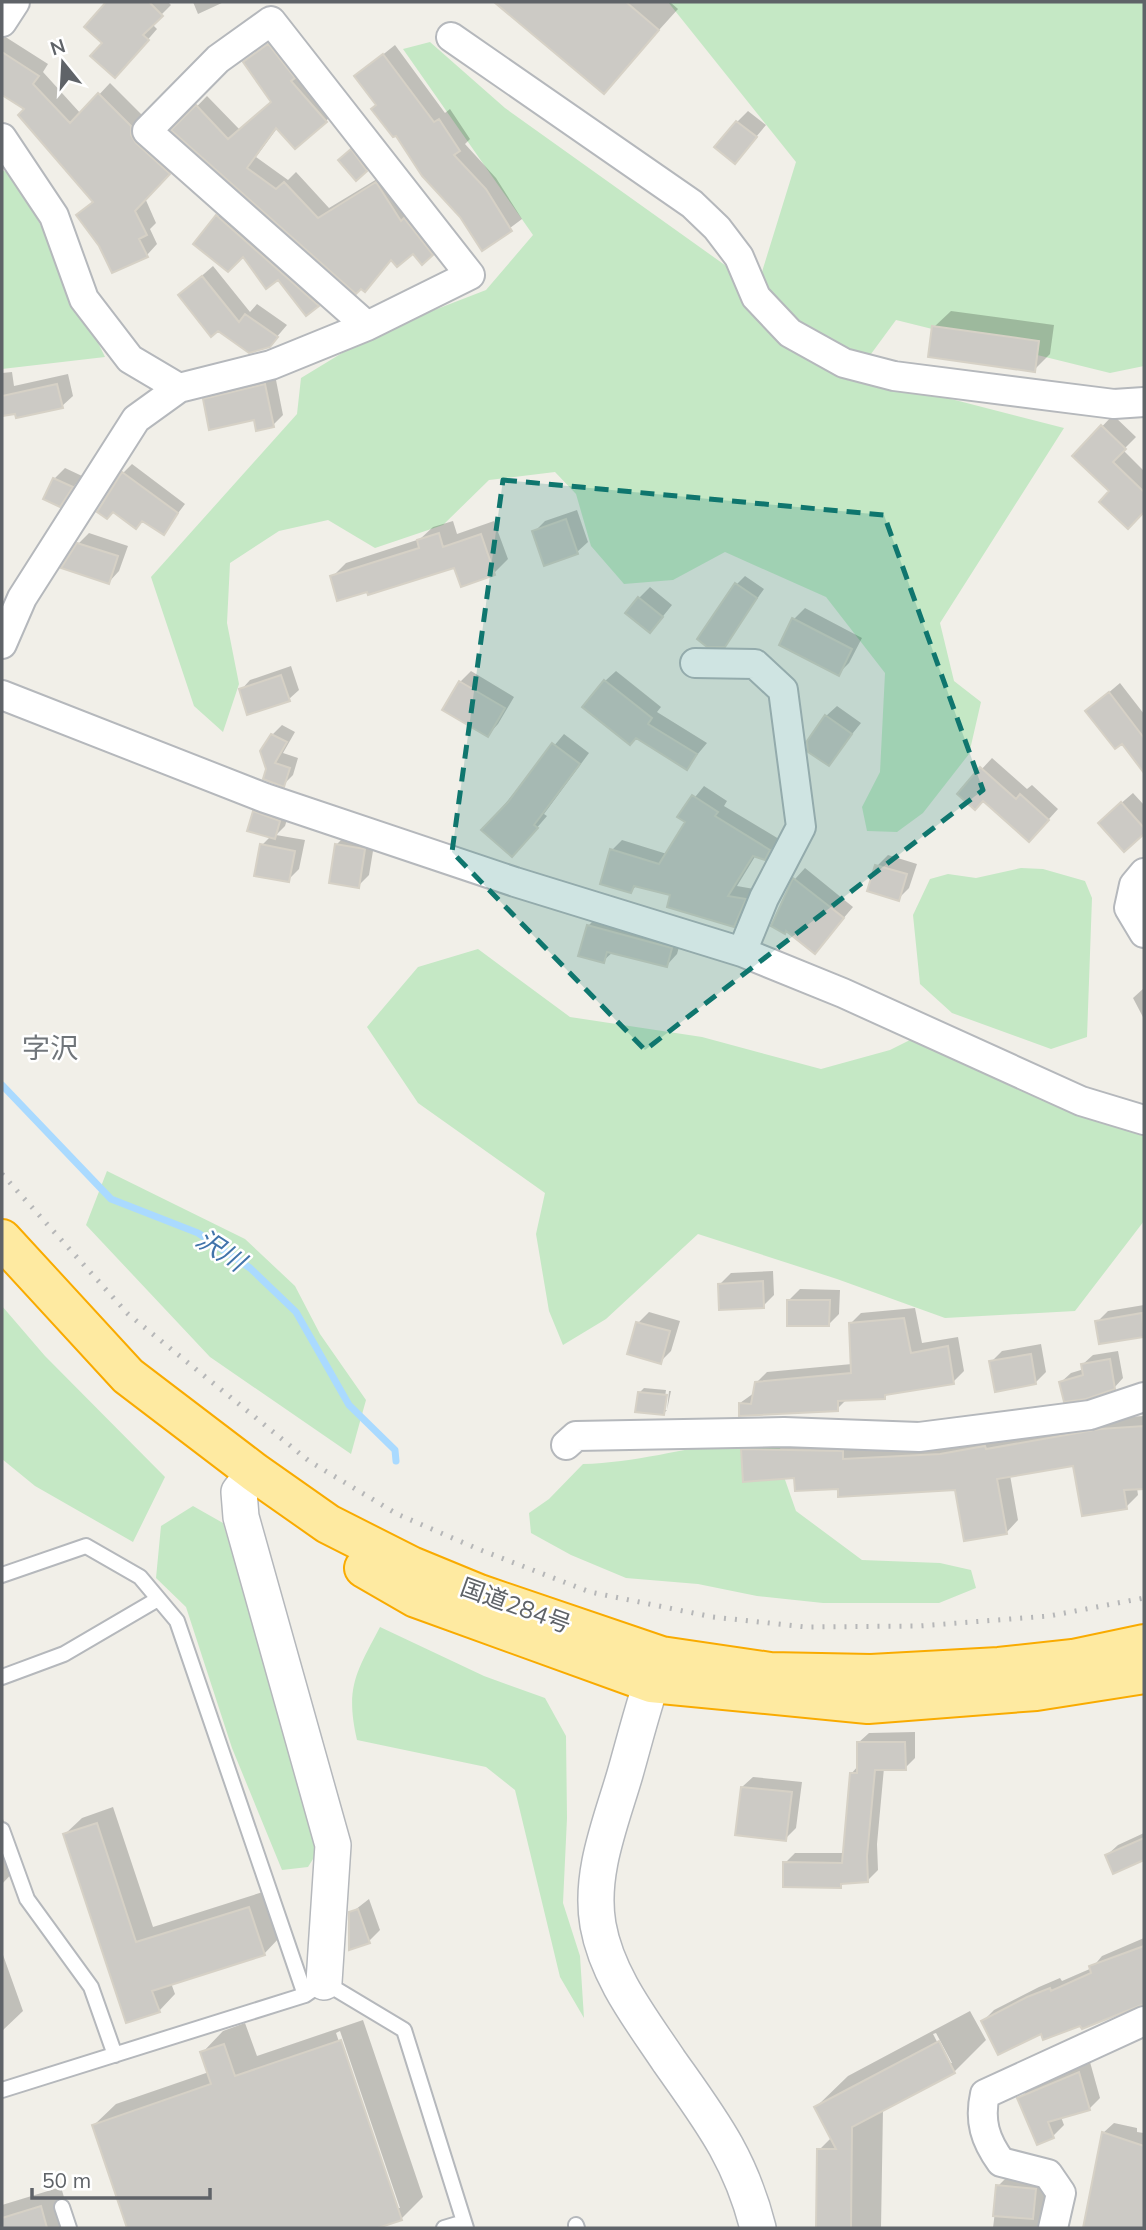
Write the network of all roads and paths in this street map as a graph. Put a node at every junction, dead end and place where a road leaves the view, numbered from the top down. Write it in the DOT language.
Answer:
graph roads {
  1 [pos="15,2"];
  2 [pos="2,22"];
  3 [pos="451,37"];
  4 [pos="2,138"];
  5 [pos="367,326"];
  6 [pos="179,388"];
  7 [pos="1144,401"];
  8 [pos="2,643"];
  9 [pos="695,663"];
  10 [pos="2,695"];
  11 [pos="1144,873"];
  12 [pos="1144,933"];
  13 [pos="741,953"];
  14 [pos="1144,1120"];
  15 [pos="2,1239"];
  16 [pos="2,1275"];
  17 [pos="1144,1397"];
  18 [pos="566,1445"];
  19 [pos="246,1482"];
  20 [pos="2,1575"];
  21 [pos="158,1599"];
  22 [pos="1144,1644"];
  23 [pos="656,1669"];
  24 [pos="1144,1674"];
  25 [pos="2,1677"];
  26 [pos="2,1830"];
  27 [pos="315,1988"];
  28 [pos="1144,2021"];
  29 [pos="115,2055"];
  30 [pos="2,2090"];
  31 [pos="62,2207"];
  32 [pos="465,2225"];
  33 [pos="69,2228"];
  34 [pos="444,2228"];
  35 [pos="758,2228"];
  36 [pos="1053,2228"];
  1 -- 2 [label="street"];
  3 -- 7 [label="street"];
  4 -- 6 [label="street"];
  5 -- 5 [label="street"];
  5 -- 6 [label="street"];
  6 -- 8 [label="street"];
  9 -- 13 [label="street"];
  10 -- 13 [label="street"];
  11 -- 12 [label="street"];
  13 -- 14 [label="street"];
  15 -- 19 [label="highway, 国道284号"];
  16 -- 19 [label="highway, 国道284号"];
  17 -- 18 [label="street"];
  19 -- 23 [label="highway, 国道284号"];
  19 -- 27 [label="street"];
  20 -- 21 [label="lane"];
  21 -- 25 [label="lane"];
  21 -- 27 [label="lane"];
  22 -- 23 [label="highway, 国道284号"];
  23 -- 24 [label="highway, 国道284号"];
  23 -- 35 [label="street"];
  26 -- 29 [label="lane"];
  27 -- 29 [label="lane"];
  27 -- 32 [label="lane"];
  28 -- 36 [label="street"];
  29 -- 30 [label="lane"];
  31 -- 33 [label="lane"];
  32 -- 34 [label="lane"];
}
